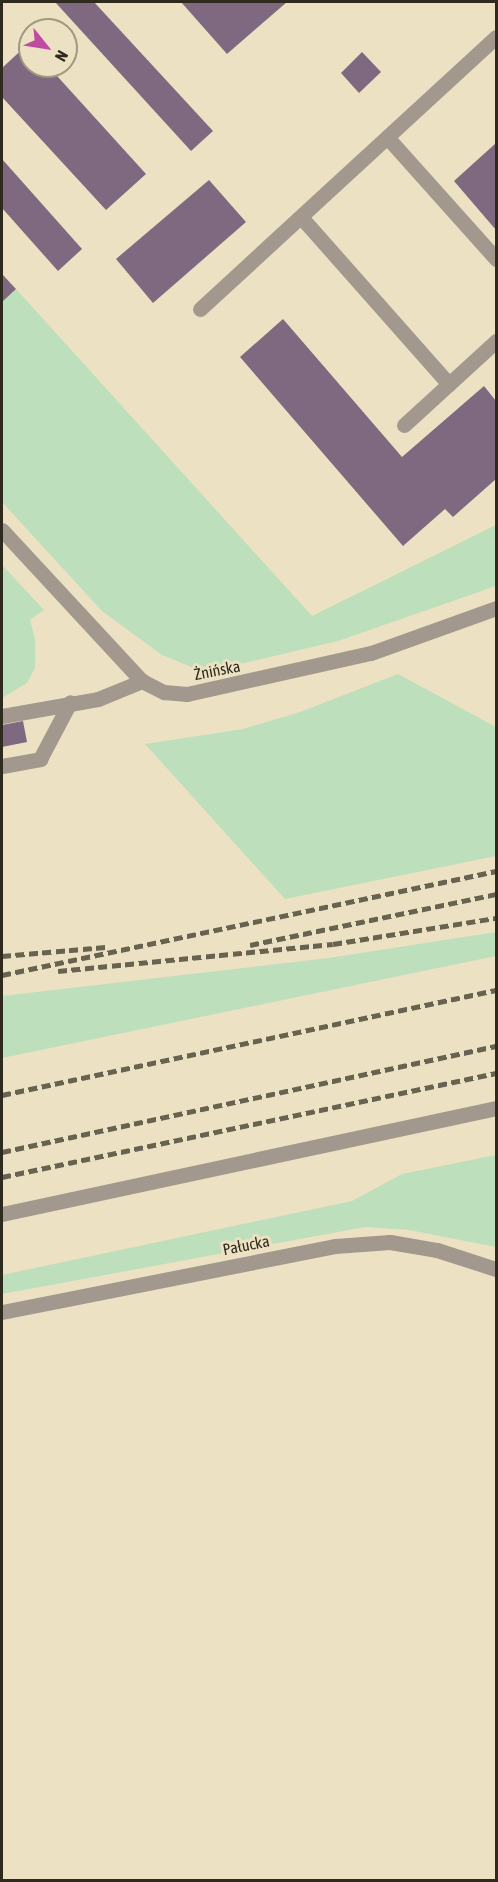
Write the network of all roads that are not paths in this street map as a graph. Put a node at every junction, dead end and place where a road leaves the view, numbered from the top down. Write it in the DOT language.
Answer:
graph roads {
  1 [pos="496,37"];
  2 [pos="387,137"];
  3 [pos="301,217"];
  4 [pos="496,259"];
  5 [pos="200,309"];
  6 [pos="496,341"];
  7 [pos="449,384"];
  8 [pos="404,425"];
  9 [pos="2,530"];
  10 [pos="496,608"];
  11 [pos="142,681"];
  12 [pos="70,702"];
  13 [pos="2,716"];
  14 [pos="2,766"];
  15 [pos="496,1108"];
  16 [pos="2,1214"];
  17 [pos="496,1269"];
  18 [pos="2,1312"];
  1 -- 2 [label="street"];
  2 -- 3 [label="street"];
  2 -- 4 [label="street"];
  3 -- 5 [label="street"];
  3 -- 7 [label="street"];
  6 -- 7 [label="street"];
  7 -- 8 [label="street"];
  9 -- 11 [label="street, Żnińska"];
  10 -- 11 [label="street, Żnińska"];
  11 -- 12 [label="street"];
  12 -- 13 [label="street"];
  12 -- 14 [label="street"];
  15 -- 16 [label="street"];
  17 -- 18 [label="street, Pałucka"];
}
